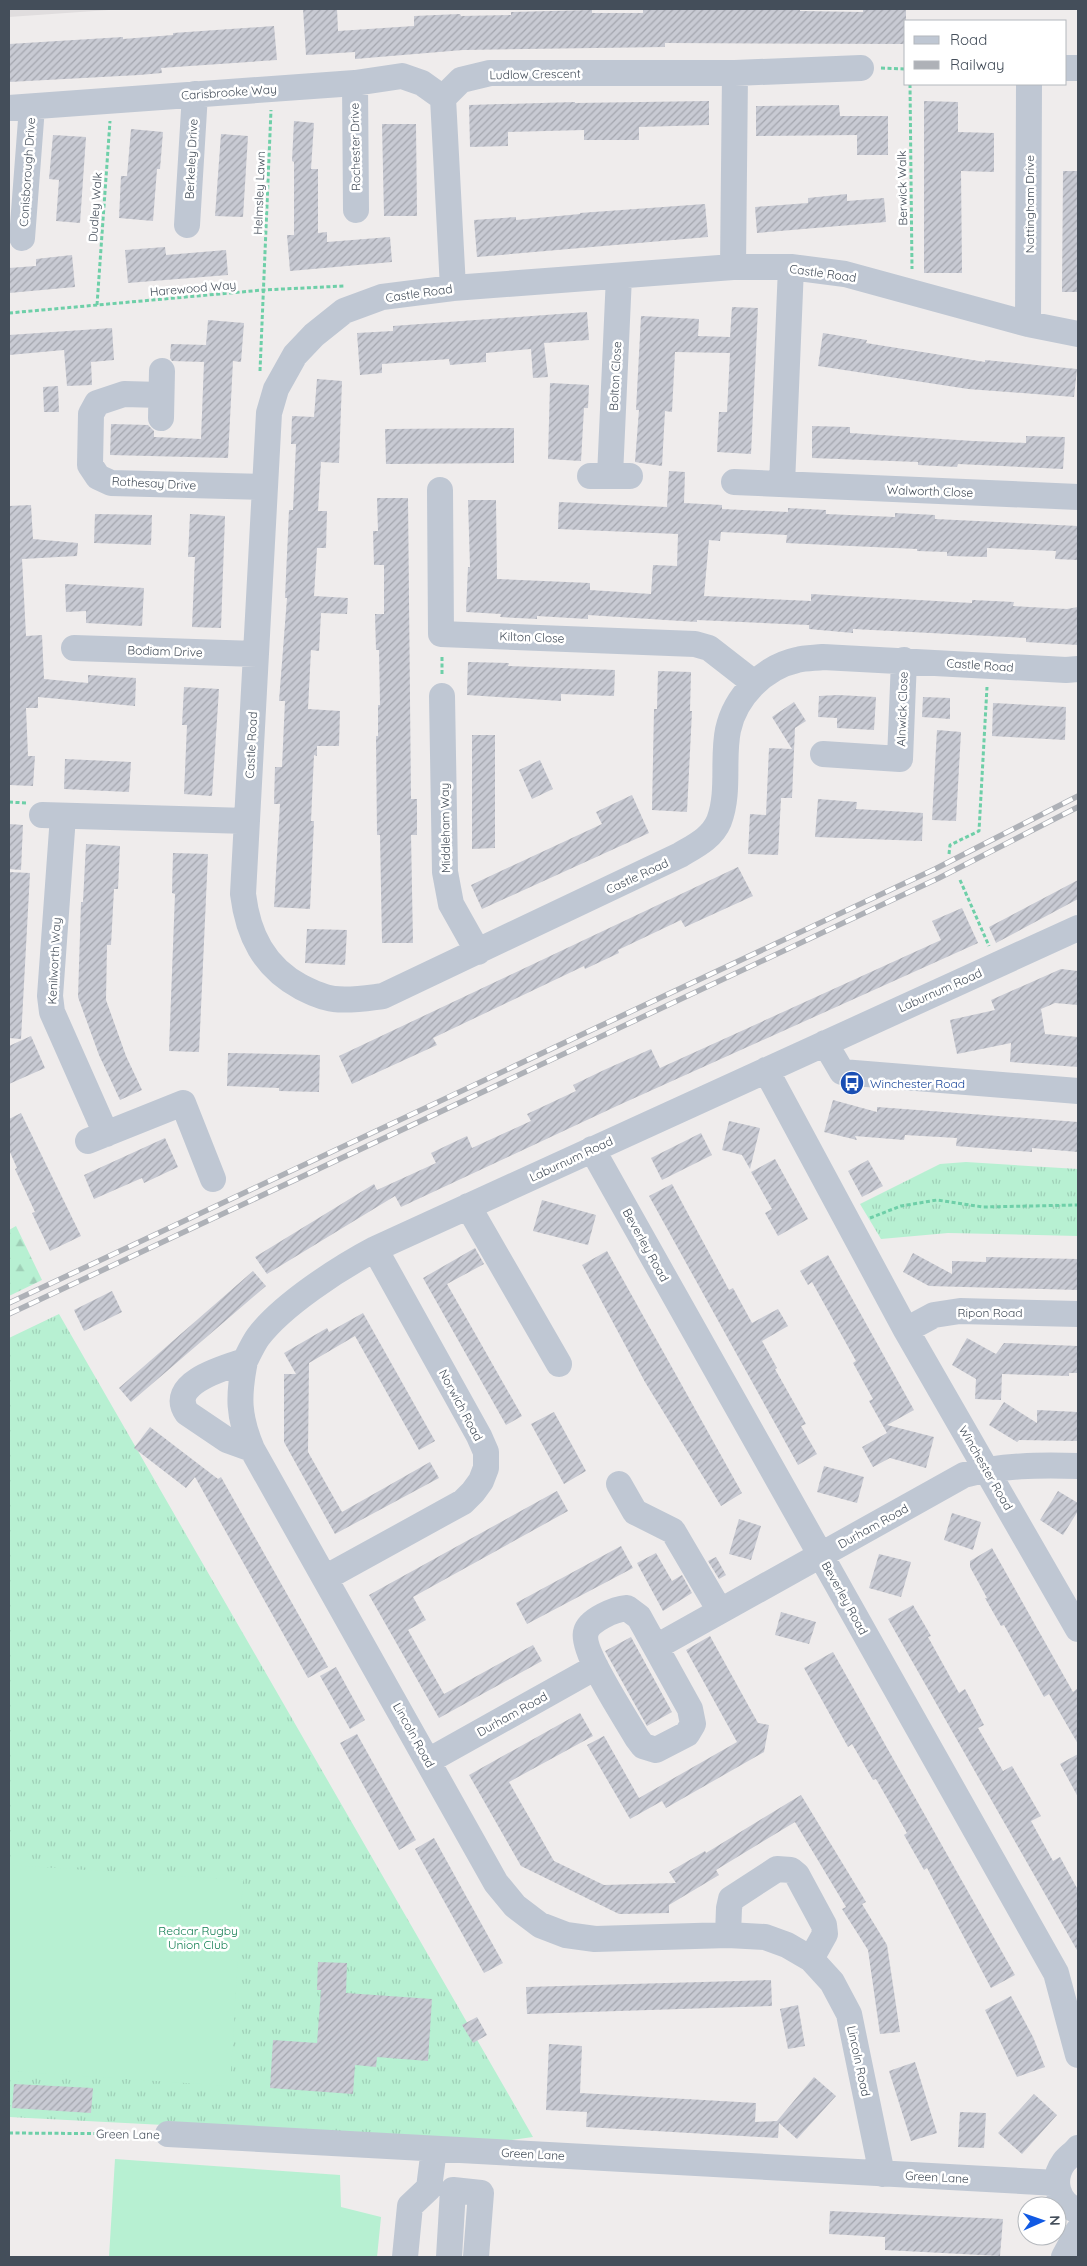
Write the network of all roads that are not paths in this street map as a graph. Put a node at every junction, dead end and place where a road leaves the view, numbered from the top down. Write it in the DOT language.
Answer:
graph roads {
  1 [pos="861,68"];
  2 [pos="735,73"];
  3 [pos="355,83"];
  4 [pos="1030,85"];
  5 [pos="194,94"];
  6 [pos="443,98"];
  7 [pos="20,107"];
  8 [pos="356,210"];
  9 [pos="187,225"];
  10 [pos="22,238"];
  11 [pos="734,267"];
  12 [pos="791,267"];
  13 [pos="619,276"];
  14 [pos="453,288"];
  15 [pos="1028,324"];
  16 [pos="1078,334"];
  17 [pos="161,395"];
  18 [pos="610,476"];
  19 [pos="734,482"];
  20 [pos="782,484"];
  21 [pos="265,487"];
  22 [pos="440,490"];
  23 [pos="1078,497"];
  24 [pos="74,648"];
  25 [pos="256,654"];
  26 [pos="904,660"];
  27 [pos="1078,669"];
  28 [pos="754,683"];
  29 [pos="442,696"];
  30 [pos="823,754"];
  31 [pos="247,821"];
  32 [pos="1078,928"];
  33 [pos="478,952"];
  34 [pos="824,1043"];
  35 [pos="766,1070"];
  36 [pos="1078,1092"];
  37 [pos="592,1149"];
  38 [pos="213,1179"];
  39 [pos="468,1206"];
  40 [pos="375,1249"];
  41 [pos="1078,1314"];
  42 [pos="906,1330"];
  43 [pos="245,1361"];
  44 [pos="559,1364"];
  45 [pos="252,1449"];
  46 [pos="1078,1466"];
  47 [pos="987,1469"];
  48 [pos="619,1484"];
  49 [pos="820,1555"];
  50 [pos="325,1578"];
  51 [pos="720,1611"];
  52 [pos="1078,1629"];
  53 [pos="656,1647"];
  54 [pos="596,1667"];
  55 [pos="428,1761"];
  56 [pos="728,1935"];
  57 [pos="811,1959"];
  58 [pos="1078,2055"];
  59 [pos="168,2134"];
  60 [pos="434,2148"];
  61 [pos="1078,2148"];
  62 [pos="882,2174"];
  63 [pos="1057,2183"];
  64 [pos="441,2189"];
  65 [pos="1078,2211"];
  66 [pos="1078,2231"];
  67 [pos="405,2257"];
  68 [pos="449,2257"];
  69 [pos="476,2257"];
  70 [pos="1064,2257"];
  1 -- 2 [label="street, Ludlow Crescent"];
  2 -- 6 [label="street, Ludlow Crescent"];
  2 -- 11 [label="street"];
  3 -- 5 [label="street, Carisbrooke Way"];
  3 -- 6 [label="street, Carisbrooke Way"];
  3 -- 8 [label="street, Rochester Drive"];
  4 -- 15 [label="street, Nottingham Drive"];
  5 -- 7 [label="street, Carisbrooke Way"];
  5 -- 9 [label="street, Berkeley Drive"];
  6 -- 14 [label="street"];
  7 -- 10 [label="street, Conisborough Drive"];
  11 -- 12 [label="street, Castle Road"];
  11 -- 13 [label="street, Castle Road"];
  12 -- 15 [label="street, Castle Road"];
  12 -- 20 [label="street"];
  13 -- 14 [label="street, Castle Road"];
  13 -- 18 [label="street, Bolton Close"];
  14 -- 21 [label="street, Castle Road"];
  15 -- 16 [label="street, Castle Road"];
  17 -- 21 [label="street, Rothesay Drive"];
  19 -- 20 [label="street, Walworth Close"];
  20 -- 23 [label="street, Walworth Close"];
  21 -- 25 [label="street, Castle Road"];
  22 -- 28 [label="street, Kilton Close"];
  24 -- 25 [label="street, Bodiam Drive"];
  25 -- 31 [label="street, Castle Road"];
  26 -- 27 [label="street, Castle Road"];
  26 -- 28 [label="street, Castle Road"];
  26 -- 30 [label="street, Alnwick Close"];
  28 -- 33 [label="street, Castle Road"];
  29 -- 33 [label="street, Middleham Way"];
  31 -- 33 [label="street, Castle Road"];
  31 -- 38 [label="street, Kenilworth Way"];
  32 -- 34 [label="street, Laburnum Road"];
  34 -- 35 [label="street, Laburnum Road"];
  34 -- 36 [label="street"];
  35 -- 37 [label="street, Laburnum Road"];
  35 -- 42 [label="street, Winchester Road"];
  37 -- 39 [label="street, Laburnum Road"];
  37 -- 49 [label="street, Beverley Road"];
  39 -- 40 [label="street, Laburnum Road"];
  39 -- 44 [label="street"];
  40 -- 43 [label="street, Laburnum Road"];
  40 -- 50 [label="street, Norwich Road"];
  41 -- 42 [label="street, Ripon Road"];
  42 -- 47 [label="street, Winchester Road"];
  43 -- 45 [label="street, Lincoln Road"];
  43 -- 45 [label="street"];
  45 -- 50 [label="street, Lincoln Road"];
  46 -- 47 [label="street, Durham Road"];
  47 -- 49 [label="street, Durham Road"];
  47 -- 52 [label="street, Winchester Road"];
  48 -- 51 [label="street"];
  49 -- 51 [label="street, Durham Road"];
  49 -- 58 [label="street, Beverley Road"];
  50 -- 55 [label="street, Lincoln Road"];
  51 -- 53 [label="street, Durham Road"];
  53 -- 54 [label="street"];
  53 -- 54 [label="street"];
  54 -- 55 [label="street, Durham Road"];
  55 -- 56 [label="street, Lincoln Road"];
  56 -- 57 [label="street, Lincoln Road"];
  56 -- 57 [label="street"];
  57 -- 62 [label="street, Lincoln Road"];
  59 -- 60 [label="street, Green Lane"];
  60 -- 62 [label="street, Green Lane"];
  60 -- 64 [label="street"];
  61 -- 63 [label="street"];
  62 -- 63 [label="street, Green Lane"];
  63 -- 65 [label="street"];
  64 -- 67 [label="street"];
  64 -- 68 [label="street"];
  64 -- 69 [label="street"];
  66 -- 70 [label="street"];
}
